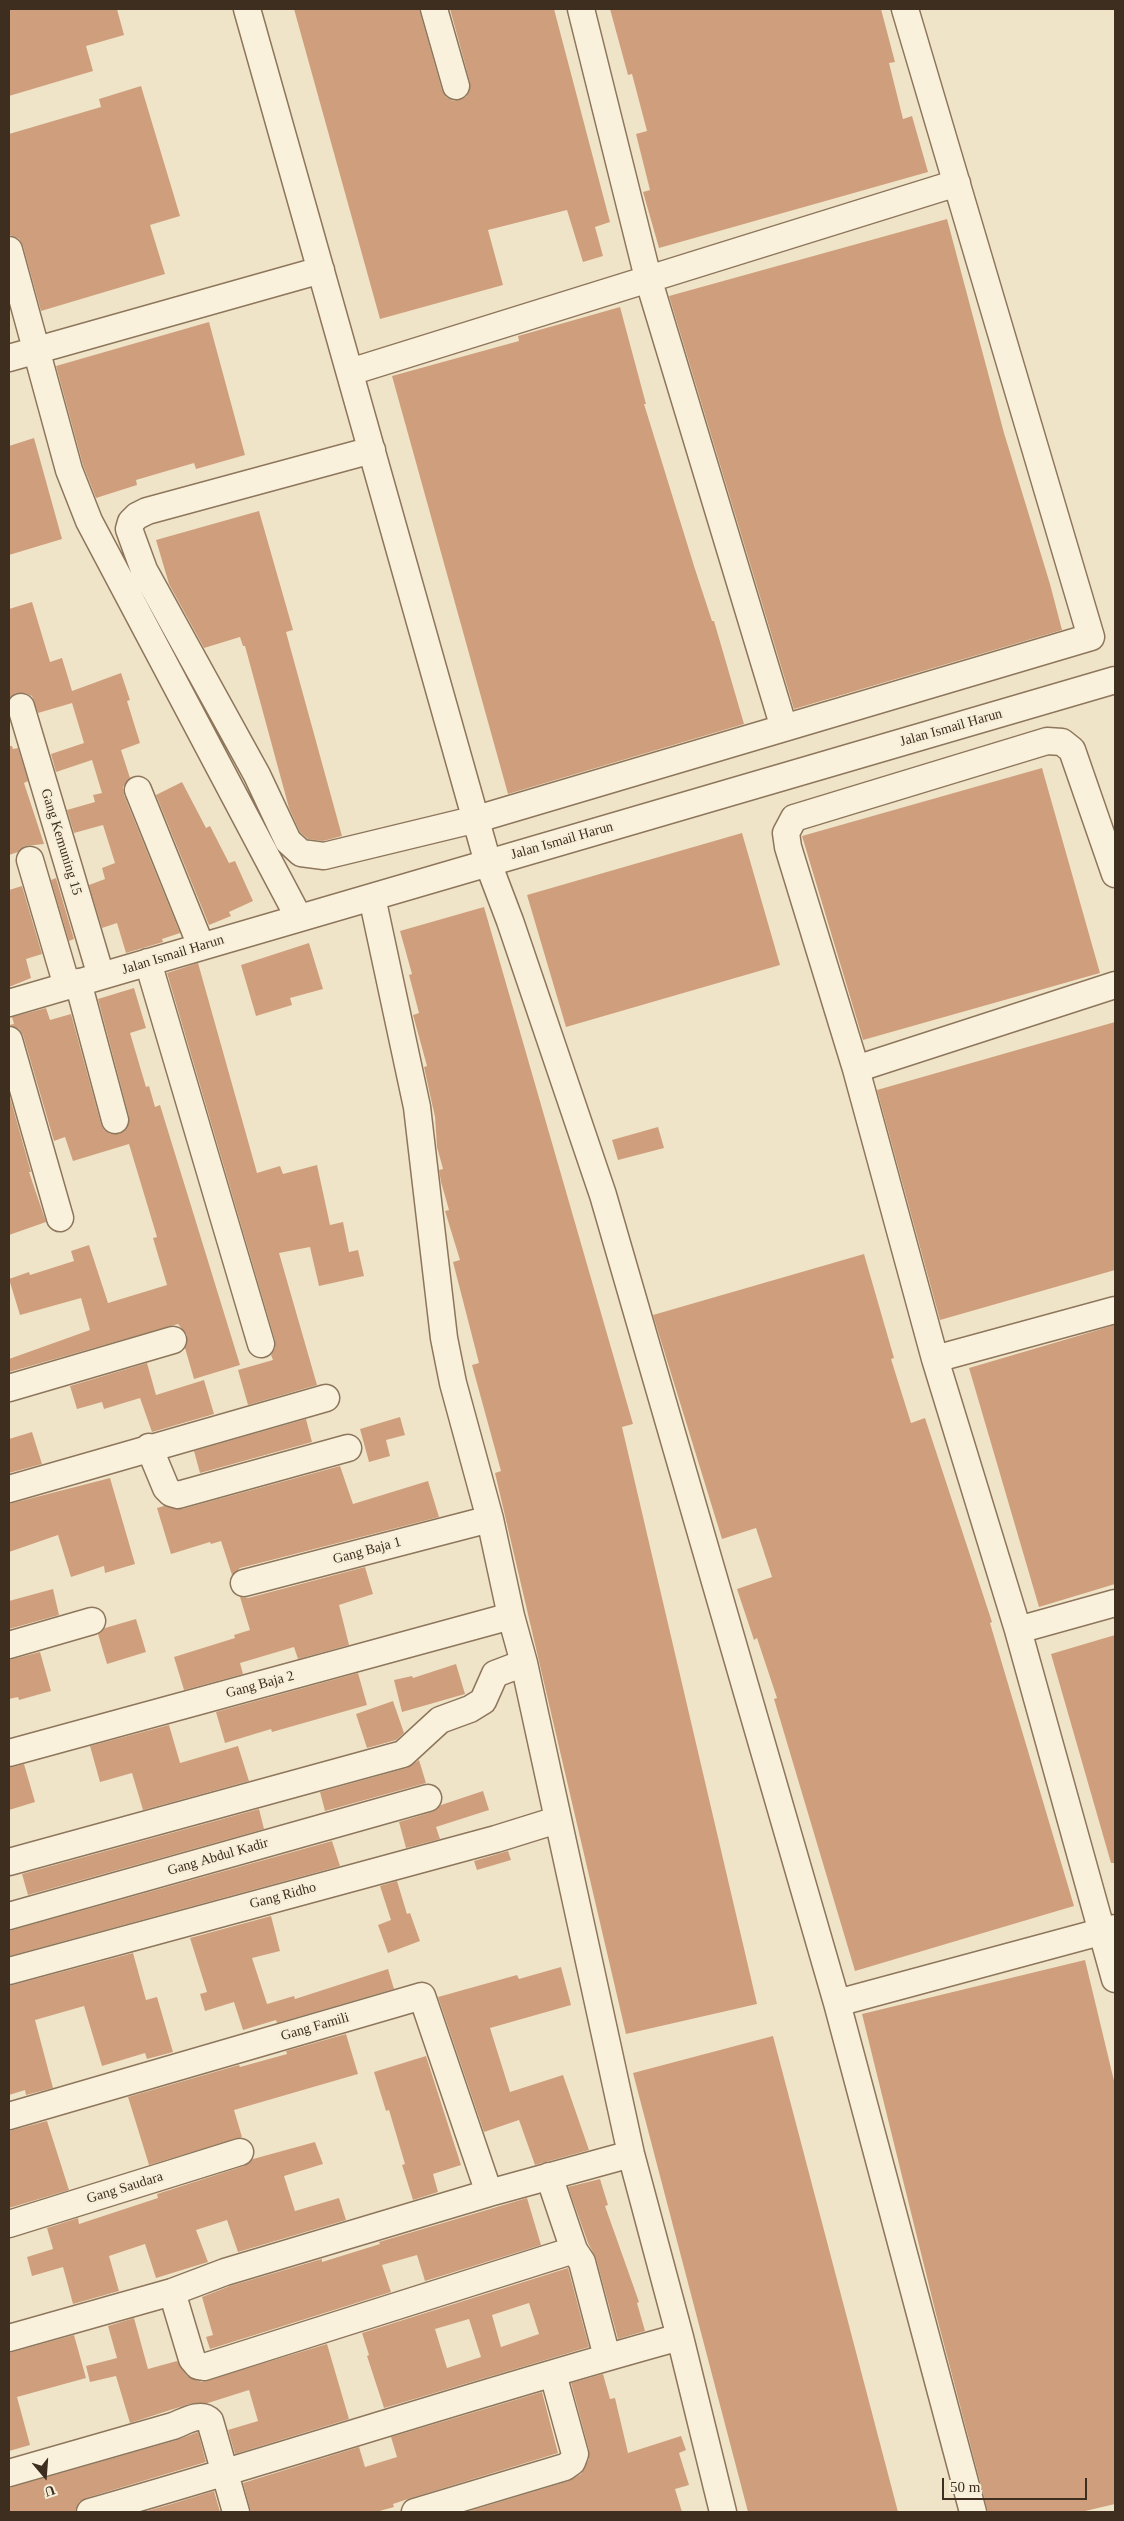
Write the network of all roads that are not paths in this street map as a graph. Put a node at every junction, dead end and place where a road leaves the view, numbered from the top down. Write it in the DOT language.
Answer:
graph roads {
  1 [pos="247,9"];
  2 [pos="434,9"];
  3 [pos="582,9"];
  4 [pos="905,9"];
  5 [pos="456,86"];
  6 [pos="957,183"];
  7 [pos="9,250"];
  8 [pos="321,270"];
  9 [pos="648,278"];
  10 [pos="37,349"];
  11 [pos="9,358"];
  12 [pos="350,372"];
  13 [pos="372,450"];
  14 [pos="1115,680"];
  15 [pos="21,707"];
  16 [pos="784,728"];
  17 [pos="138,790"];
  18 [pos="477,819"];
  19 [pos="30,860"];
  20 [pos="488,863"];
  21 [pos="1115,874"];
  22 [pos="372,897"];
  23 [pos="299,918"];
  24 [pos="201,946"];
  25 [pos="148,962"];
  26 [pos="82,982"];
  27 [pos="1115,984"];
  28 [pos="9,1003"];
  29 [pos="9,1040"];
  30 [pos="856,1069"];
  31 [pos="115,1120"];
  32 [pos="60,1218"];
  33 [pos="1115,1310"];
  34 [pos="173,1340"];
  35 [pos="261,1344"];
  36 [pos="936,1359"];
  37 [pos="9,1388"];
  38 [pos="326,1398"];
  39 [pos="149,1447"];
  40 [pos="348,1448"];
  41 [pos="9,1489"];
  42 [pos="490,1518"];
  43 [pos="244,1583"];
  44 [pos="1115,1603"];
  45 [pos="511,1616"];
  46 [pos="92,1621"];
  47 [pos="1018,1630"];
  48 [pos="9,1645"];
  49 [pos="509,1669"];
  50 [pos="9,1753"];
  51 [pos="428,1798"];
  52 [pos="538,1826"];
  53 [pos="9,1862"];
  54 [pos="9,1916"];
  55 [pos="1108,1930"];
  56 [pos="9,1971"];
  57 [pos="1115,1979"];
  58 [pos="837,2003"];
  59 [pos="9,2116"];
  60 [pos="240,2152"];
  61 [pos="631,2154"];
  62 [pos="549,2176"];
  63 [pos="488,2193"];
  64 [pos="9,2224"];
  65 [pos="574,2250"];
  66 [pos="172,2292"];
  67 [pos="9,2338"];
  68 [pos="680,2338"];
  69 [pos="607,2357"];
  70 [pos="553,2374"];
  71 [pos="9,2473"];
  72 [pos="224,2474"];
  73 [pos="90,2512"];
  74 [pos="236,2512"];
  75 [pos="415,2512"];
  76 [pos="723,2512"];
  77 [pos="973,2512"];
  1 -- 8 [label="street"];
  2 -- 5 [label="street"];
  3 -- 9 [label="street"];
  4 -- 6 [label="street"];
  6 -- 9 [label="street"];
  6 -- 16 [label="street"];
  7 -- 10 [label="street"];
  8 -- 10 [label="street"];
  8 -- 12 [label="street"];
  9 -- 12 [label="street"];
  9 -- 16 [label="street"];
  10 -- 11 [label="street"];
  10 -- 23 [label="street"];
  12 -- 13 [label="street"];
  13 -- 18 [label="street"];
  13 -- 18 [label="street"];
  14 -- 20 [label="street, Jalan Ismail Harun"];
  15 -- 26 [label="street, Gang Kemuning 15"];
  16 -- 18 [label="street"];
  17 -- 24 [label="street"];
  18 -- 20 [label="street"];
  19 -- 26 [label="street"];
  20 -- 22 [label="street, Jalan Ismail Harun"];
  20 -- 58 [label="street"];
  21 -- 30 [label="street"];
  22 -- 23 [label="street, Jalan Ismail Harun"];
  22 -- 42 [label="street"];
  23 -- 24 [label="street, Jalan Ismail Harun"];
  24 -- 25 [label="street, Jalan Ismail Harun"];
  25 -- 26 [label="street, Jalan Ismail Harun"];
  25 -- 35 [label="street"];
  26 -- 28 [label="street, Jalan Ismail Harun"];
  26 -- 31 [label="street"];
  27 -- 30 [label="street"];
  29 -- 32 [label="street"];
  30 -- 36 [label="street"];
  33 -- 36 [label="street"];
  34 -- 37 [label="street"];
  36 -- 47 [label="street"];
  38 -- 39 [label="street"];
  39 -- 40 [label="street"];
  39 -- 41 [label="street"];
  42 -- 43 [label="street, Gang Baja 1"];
  42 -- 45 [label="street"];
  44 -- 47 [label="street"];
  45 -- 49 [label="street"];
  45 -- 50 [label="street, Gang Baja 2"];
  46 -- 48 [label="street"];
  47 -- 55 [label="street"];
  49 -- 52 [label="street"];
  49 -- 53 [label="street"];
  51 -- 54 [label="street, Gang Abdul Kadir"];
  52 -- 56 [label="street, Gang Ridho"];
  52 -- 61 [label="street"];
  55 -- 57 [label="street"];
  55 -- 58 [label="street"];
  58 -- 77 [label="street"];
  59 -- 63 [label="street, Gang Famili"];
  60 -- 64 [label="street, Gang Saudara"];
  61 -- 62 [label="street"];
  61 -- 68 [label="street"];
  62 -- 63 [label="street"];
  62 -- 65 [label="street"];
  63 -- 66 [label="street"];
  65 -- 66 [label="street"];
  65 -- 69 [label="street"];
  66 -- 67 [label="street"];
  68 -- 69 [label="street"];
  68 -- 76 [label="street"];
  69 -- 70 [label="street"];
  70 -- 72 [label="street"];
  70 -- 75 [label="street"];
  71 -- 72 [label="street"];
  72 -- 73 [label="street"];
  72 -- 74 [label="street"];
}
